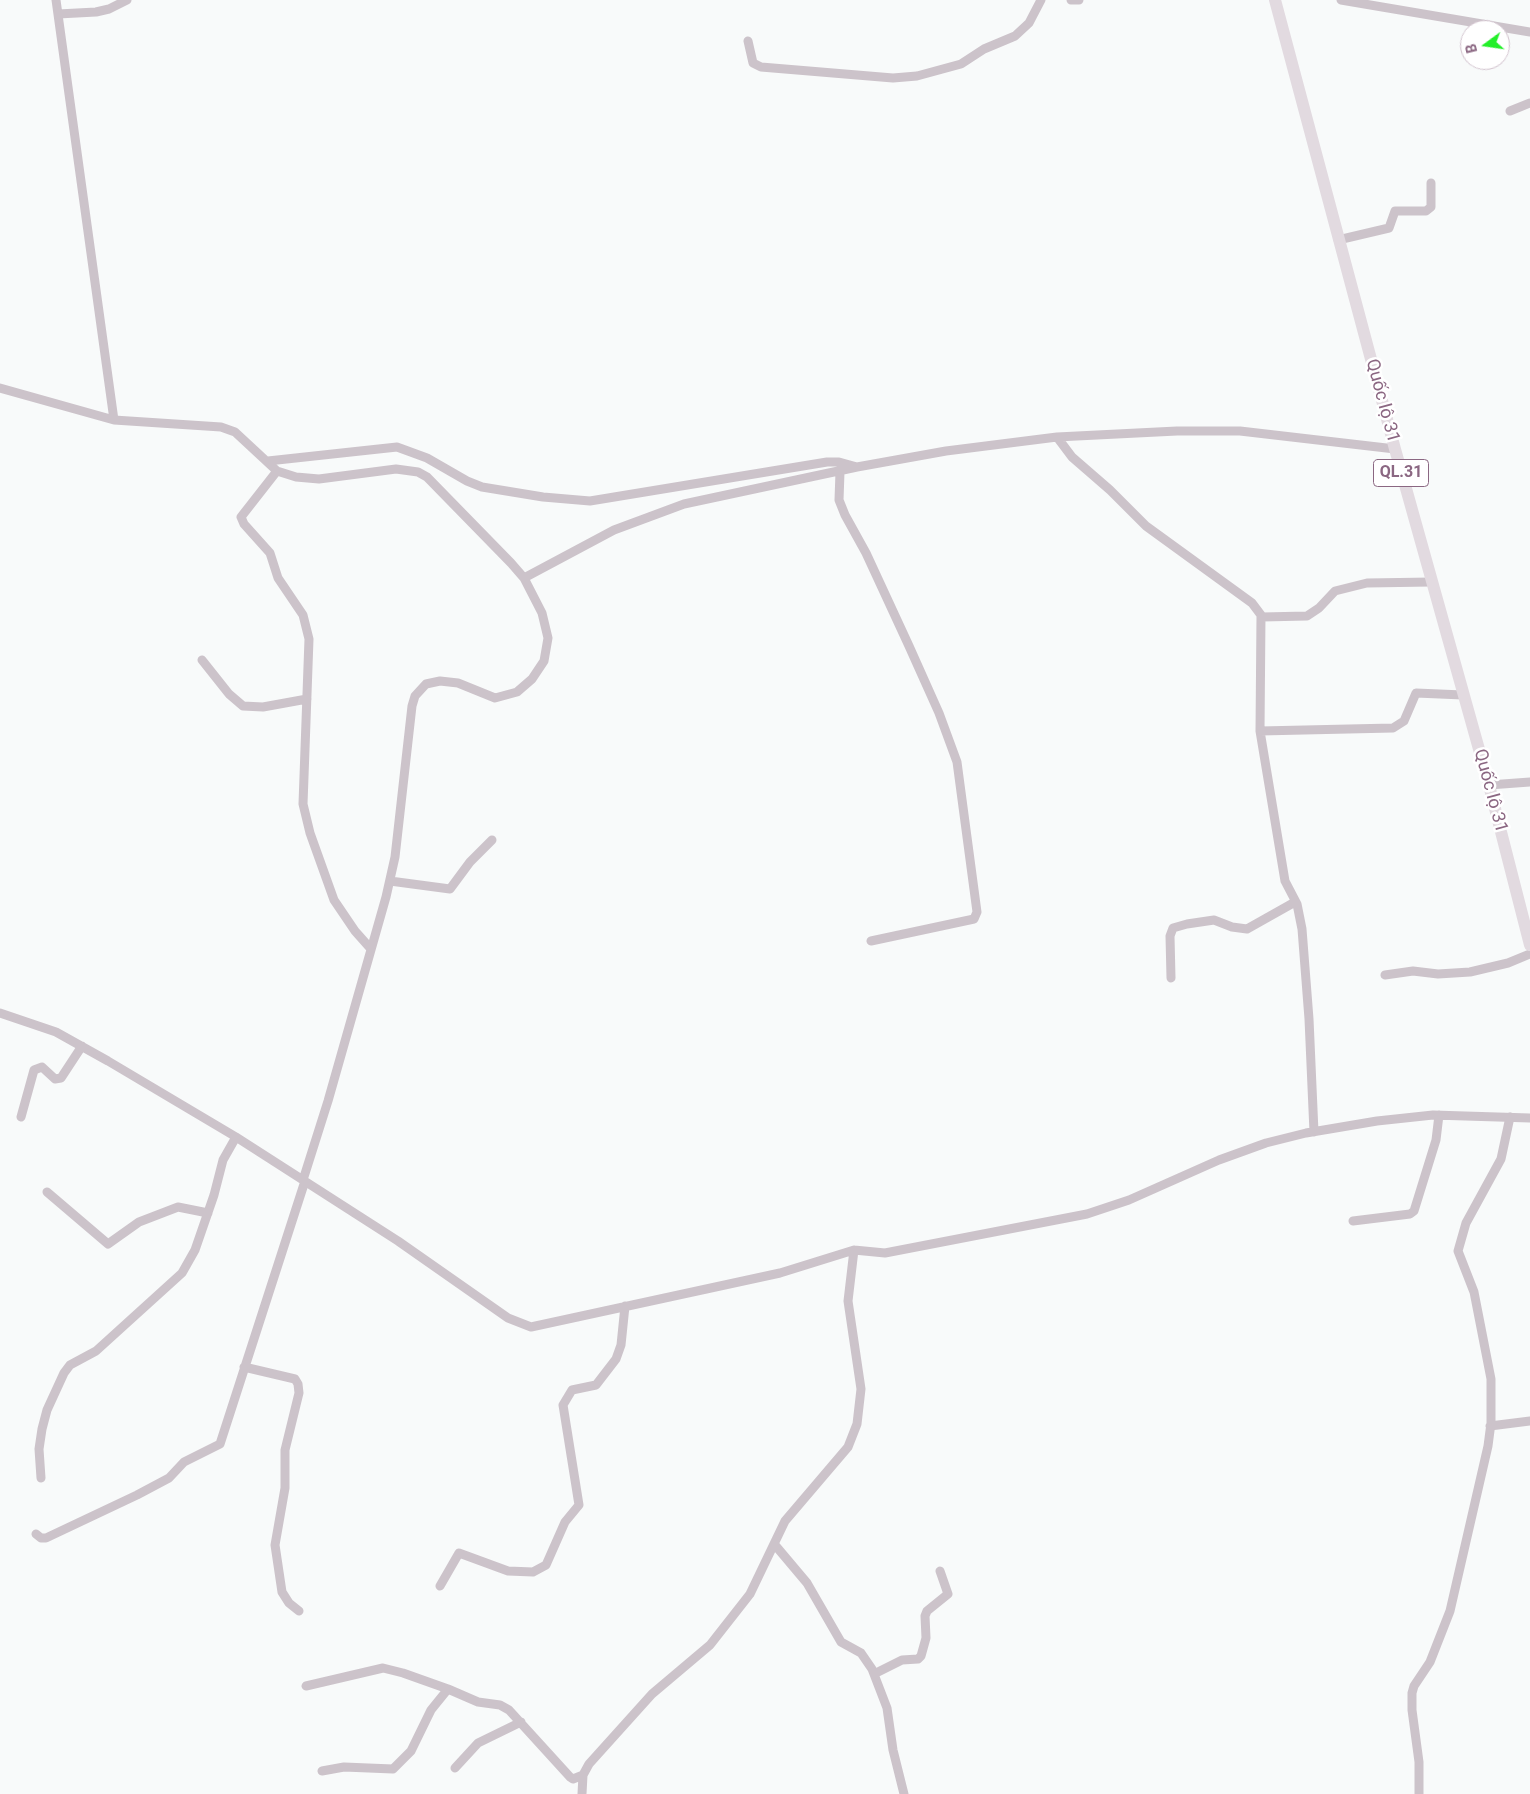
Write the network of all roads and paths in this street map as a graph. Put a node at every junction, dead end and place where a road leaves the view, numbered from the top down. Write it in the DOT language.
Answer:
graph roads {
  1 [pos="56,0"];
  2 [pos="127,0"];
  3 [pos="1041,0"];
  4 [pos="1071,0"];
  5 [pos="1079,0"];
  6 [pos="1275,0"];
  7 [pos="1341,0"];
  8 [pos="58,14"];
  9 [pos="1530,32"];
  10 [pos="748,41"];
  11 [pos="1530,103"];
  12 [pos="1510,111"];
  13 [pos="1432,183"];
  14 [pos="1338,240"];
  15 [pos="0,388"];
  16 [pos="114,420"];
  17 [pos="1057,437"];
  18 [pos="1395,449"];
  19 [pos="268,461"];
  20 [pos="857,467"];
  21 [pos="277,471"];
  22 [pos="840,472"];
  23 [pos="524,578"];
  24 [pos="1431,582"];
  25 [pos="1262,617"];
  26 [pos="202,660"];
  27 [pos="1463,695"];
  28 [pos="307,699"];
  29 [pos="1260,731"];
  30 [pos="1530,782"];
  31 [pos="1489,785"];
  32 [pos="492,840"];
  33 [pos="390,881"];
  34 [pos="1295,902"];
  35 [pos="871,941"];
  36 [pos="1530,945"];
  37 [pos="371,949"];
  38 [pos="1530,954"];
  39 [pos="1385,974"];
  40 [pos="1171,978"];
  41 [pos="0,1013"];
  42 [pos="82,1046"];
  43 [pos="1439,1115"];
  44 [pos="21,1117"];
  45 [pos="1510,1117"];
  46 [pos="1530,1118"];
  47 [pos="1314,1132"];
  48 [pos="236,1137"];
  49 [pos="304,1181"];
  50 [pos="47,1192"];
  51 [pos="208,1213"];
  52 [pos="1353,1221"];
  53 [pos="854,1250"];
  54 [pos="625,1306"];
  55 [pos="244,1367"];
  56 [pos="1530,1421"];
  57 [pos="1490,1426"];
  58 [pos="41,1478"];
  59 [pos="36,1534"];
  60 [pos="775,1545"];
  61 [pos="940,1571"];
  62 [pos="440,1586"];
  63 [pos="299,1610"];
  64 [pos="874,1674"];
  65 [pos="306,1686"];
  66 [pos="448,1689"];
  67 [pos="521,1722"];
  68 [pos="455,1768"];
  69 [pos="322,1771"];
  70 [pos="583,1775"];
  71 [pos="582,1794"];
  72 [pos="904,1794"];
  73 [pos="1419,1794"];
  1 -- 8 [label="street"];
  2 -- 8 [label="street"];
  3 -- 10 [label="street"];
  4 -- 5 [label="street"];
  6 -- 14 [label="highway, Quốc lộ 31 / QL.31"];
  7 -- 9 [label="street"];
  8 -- 16 [label="street"];
  11 -- 12 [label="street"];
  13 -- 14 [label="street"];
  14 -- 18 [label="highway, Quốc lộ 31 / QL.31"];
  15 -- 16 [label="street"];
  16 -- 19 [label="street"];
  17 -- 18 [label="street"];
  17 -- 20 [label="street"];
  17 -- 25 [label="street"];
  18 -- 24 [label="highway, Quốc lộ 31 / QL.31"];
  19 -- 20 [label="street"];
  19 -- 21 [label="street"];
  20 -- 22 [label="street"];
  21 -- 23 [label="street"];
  21 -- 28 [label="street"];
  22 -- 23 [label="street"];
  22 -- 35 [label="street"];
  23 -- 33 [label="street"];
  24 -- 25 [label="street"];
  24 -- 27 [label="highway, Quốc lộ 31 / QL.31"];
  25 -- 29 [label="street"];
  26 -- 28 [label="street"];
  27 -- 29 [label="street"];
  27 -- 31 [label="highway, Quốc lộ 31 / QL.31"];
  28 -- 37 [label="street"];
  29 -- 34 [label="street"];
  30 -- 31 [label="street"];
  31 -- 36 [label="highway, Quốc lộ 31 / QL.31"];
  32 -- 33 [label="street"];
  33 -- 37 [label="street"];
  34 -- 40 [label="street"];
  34 -- 47 [label="street"];
  37 -- 49 [label="street"];
  38 -- 39 [label="street"];
  41 -- 42 [label="street"];
  42 -- 44 [label="street"];
  42 -- 48 [label="street"];
  43 -- 45 [label="street"];
  43 -- 47 [label="street"];
  43 -- 52 [label="street"];
  45 -- 46 [label="street"];
  45 -- 57 [label="street"];
  47 -- 53 [label="street"];
  48 -- 49 [label="street"];
  48 -- 51 [label="street"];
  49 -- 54 [label="street"];
  49 -- 55 [label="street"];
  50 -- 51 [label="street"];
  51 -- 58 [label="street"];
  53 -- 54 [label="street"];
  53 -- 60 [label="street"];
  54 -- 62 [label="street"];
  55 -- 59 [label="street"];
  55 -- 63 [label="street"];
  56 -- 57 [label="street"];
  57 -- 73 [label="street"];
  60 -- 64 [label="street"];
  60 -- 70 [label="street"];
  61 -- 64 [label="street"];
  64 -- 72 [label="street"];
  65 -- 66 [label="street"];
  66 -- 67 [label="street"];
  66 -- 69 [label="street"];
  67 -- 68 [label="street"];
  67 -- 70 [label="street"];
  70 -- 71 [label="street"];
}
